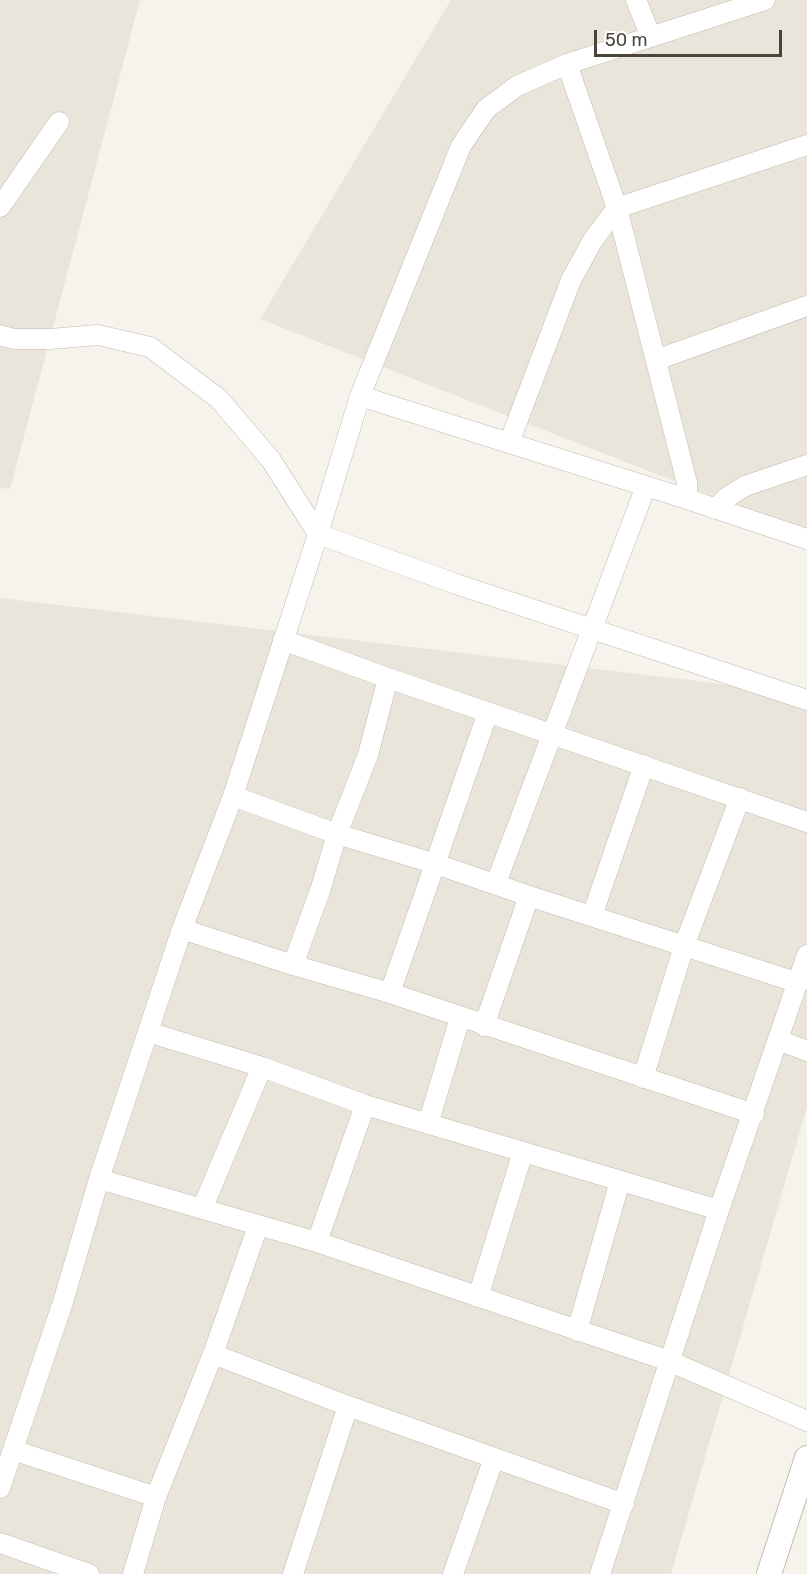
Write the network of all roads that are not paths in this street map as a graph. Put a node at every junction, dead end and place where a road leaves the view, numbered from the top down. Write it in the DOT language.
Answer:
graph roads {
  1 [pos="636,0"];
  2 [pos="765,0"];
  3 [pos="651,37"];
  4 [pos="567,64"];
  5 [pos="59,122"];
  6 [pos="807,145"];
  7 [pos="0,207"];
  8 [pos="617,208"];
  9 [pos="807,306"];
  10 [pos="0,335"];
  11 [pos="656,360"];
  12 [pos="360,396"];
  13 [pos="509,442"];
  14 [pos="807,465"];
  15 [pos="646,486"];
  16 [pos="687,499"];
  17 [pos="716,509"];
  18 [pos="318,534"];
  19 [pos="807,539"];
  20 [pos="592,627"];
  21 [pos="283,640"];
  22 [pos="388,678"];
  23 [pos="807,700"];
  24 [pos="488,712"];
  25 [pos="552,734"];
  26 [pos="644,765"];
  27 [pos="233,796"];
  28 [pos="740,798"];
  29 [pos="807,822"];
  30 [pos="337,834"];
  31 [pos="436,864"];
  32 [pos="496,884"];
  33 [pos="530,896"];
  34 [pos="592,916"];
  35 [pos="182,929"];
  36 [pos="684,946"];
  37 [pos="807,955"];
  38 [pos="293,965"];
  39 [pos="799,983"];
  40 [pos="390,993"];
  41 [pos="460,1018"];
  42 [pos="484,1026"];
  43 [pos="148,1032"];
  44 [pos="778,1041"];
  45 [pos="807,1051"];
  46 [pos="262,1067"];
  47 [pos="643,1078"];
  48 [pos="365,1105"];
  49 [pos="754,1114"];
  50 [pos="428,1124"];
  51 [pos="523,1152"];
  52 [pos="99,1179"];
  53 [pos="620,1181"];
  54 [pos="202,1209"];
  55 [pos="719,1210"];
  56 [pos="258,1226"];
  57 [pos="317,1242"];
  58 [pos="478,1297"];
  59 [pos="577,1331"];
  60 [pos="213,1354"];
  61 [pos="669,1360"];
  62 [pos="348,1406"];
  63 [pos="807,1420"];
  64 [pos="13,1450"];
  65 [pos="494,1458"];
  66 [pos="807,1458"];
  67 [pos="0,1488"];
  68 [pos="156,1497"];
  69 [pos="624,1504"];
  70 [pos="0,1543"];
  71 [pos="89,1574"];
  72 [pos="133,1574"];
  73 [pos="293,1574"];
  74 [pos="453,1574"];
  75 [pos="600,1574"];
  76 [pos="769,1574"];
  1 -- 3 [label="street"];
  2 -- 3 [label="street"];
  3 -- 4 [label="street"];
  4 -- 8 [label="street"];
  4 -- 12 [label="street"];
  5 -- 7 [label="street"];
  6 -- 8 [label="street"];
  8 -- 11 [label="street"];
  8 -- 13 [label="street"];
  9 -- 11 [label="street"];
  10 -- 18 [label="street"];
  11 -- 16 [label="street"];
  12 -- 13 [label="street"];
  12 -- 18 [label="street"];
  13 -- 15 [label="street"];
  14 -- 17 [label="street"];
  15 -- 16 [label="street"];
  15 -- 20 [label="street"];
  16 -- 17 [label="street"];
  17 -- 19 [label="street"];
  18 -- 20 [label="street"];
  18 -- 21 [label="street"];
  20 -- 23 [label="street"];
  20 -- 25 [label="street"];
  21 -- 22 [label="street"];
  21 -- 27 [label="street"];
  22 -- 24 [label="street"];
  22 -- 30 [label="street"];
  24 -- 25 [label="street"];
  24 -- 31 [label="street"];
  25 -- 26 [label="street"];
  25 -- 32 [label="street"];
  26 -- 28 [label="street"];
  26 -- 34 [label="street"];
  27 -- 30 [label="street"];
  27 -- 35 [label="street"];
  28 -- 29 [label="street"];
  28 -- 36 [label="street"];
  30 -- 31 [label="street"];
  30 -- 38 [label="street"];
  31 -- 32 [label="street"];
  31 -- 40 [label="street"];
  32 -- 33 [label="street"];
  33 -- 34 [label="street"];
  33 -- 42 [label="street"];
  34 -- 36 [label="street"];
  35 -- 38 [label="street"];
  35 -- 43 [label="street"];
  36 -- 39 [label="street"];
  36 -- 47 [label="street"];
  37 -- 39 [label="street"];
  38 -- 40 [label="street"];
  39 -- 44 [label="street"];
  40 -- 41 [label="street"];
  41 -- 42 [label="street"];
  41 -- 50 [label="street"];
  42 -- 47 [label="street"];
  43 -- 46 [label="street"];
  43 -- 52 [label="street"];
  44 -- 45 [label="street"];
  44 -- 49 [label="street"];
  46 -- 48 [label="street"];
  46 -- 54 [label="street"];
  47 -- 49 [label="street"];
  48 -- 50 [label="street"];
  48 -- 57 [label="street"];
  49 -- 55 [label="street"];
  50 -- 51 [label="street"];
  51 -- 53 [label="street"];
  51 -- 58 [label="street"];
  52 -- 54 [label="street"];
  52 -- 64 [label="street"];
  53 -- 55 [label="street"];
  53 -- 59 [label="street"];
  54 -- 56 [label="street"];
  55 -- 61 [label="street"];
  56 -- 57 [label="street"];
  56 -- 60 [label="street"];
  57 -- 58 [label="street"];
  58 -- 59 [label="street"];
  59 -- 61 [label="street"];
  60 -- 62 [label="street"];
  60 -- 68 [label="street"];
  61 -- 63 [label="street"];
  61 -- 69 [label="street"];
  62 -- 65 [label="street"];
  62 -- 73 [label="street"];
  64 -- 67 [label="street"];
  64 -- 68 [label="street"];
  65 -- 69 [label="street"];
  65 -- 74 [label="street"];
  66 -- 76 [label="street"];
  68 -- 72 [label="street"];
  69 -- 75 [label="street"];
  70 -- 71 [label="street"];
}
